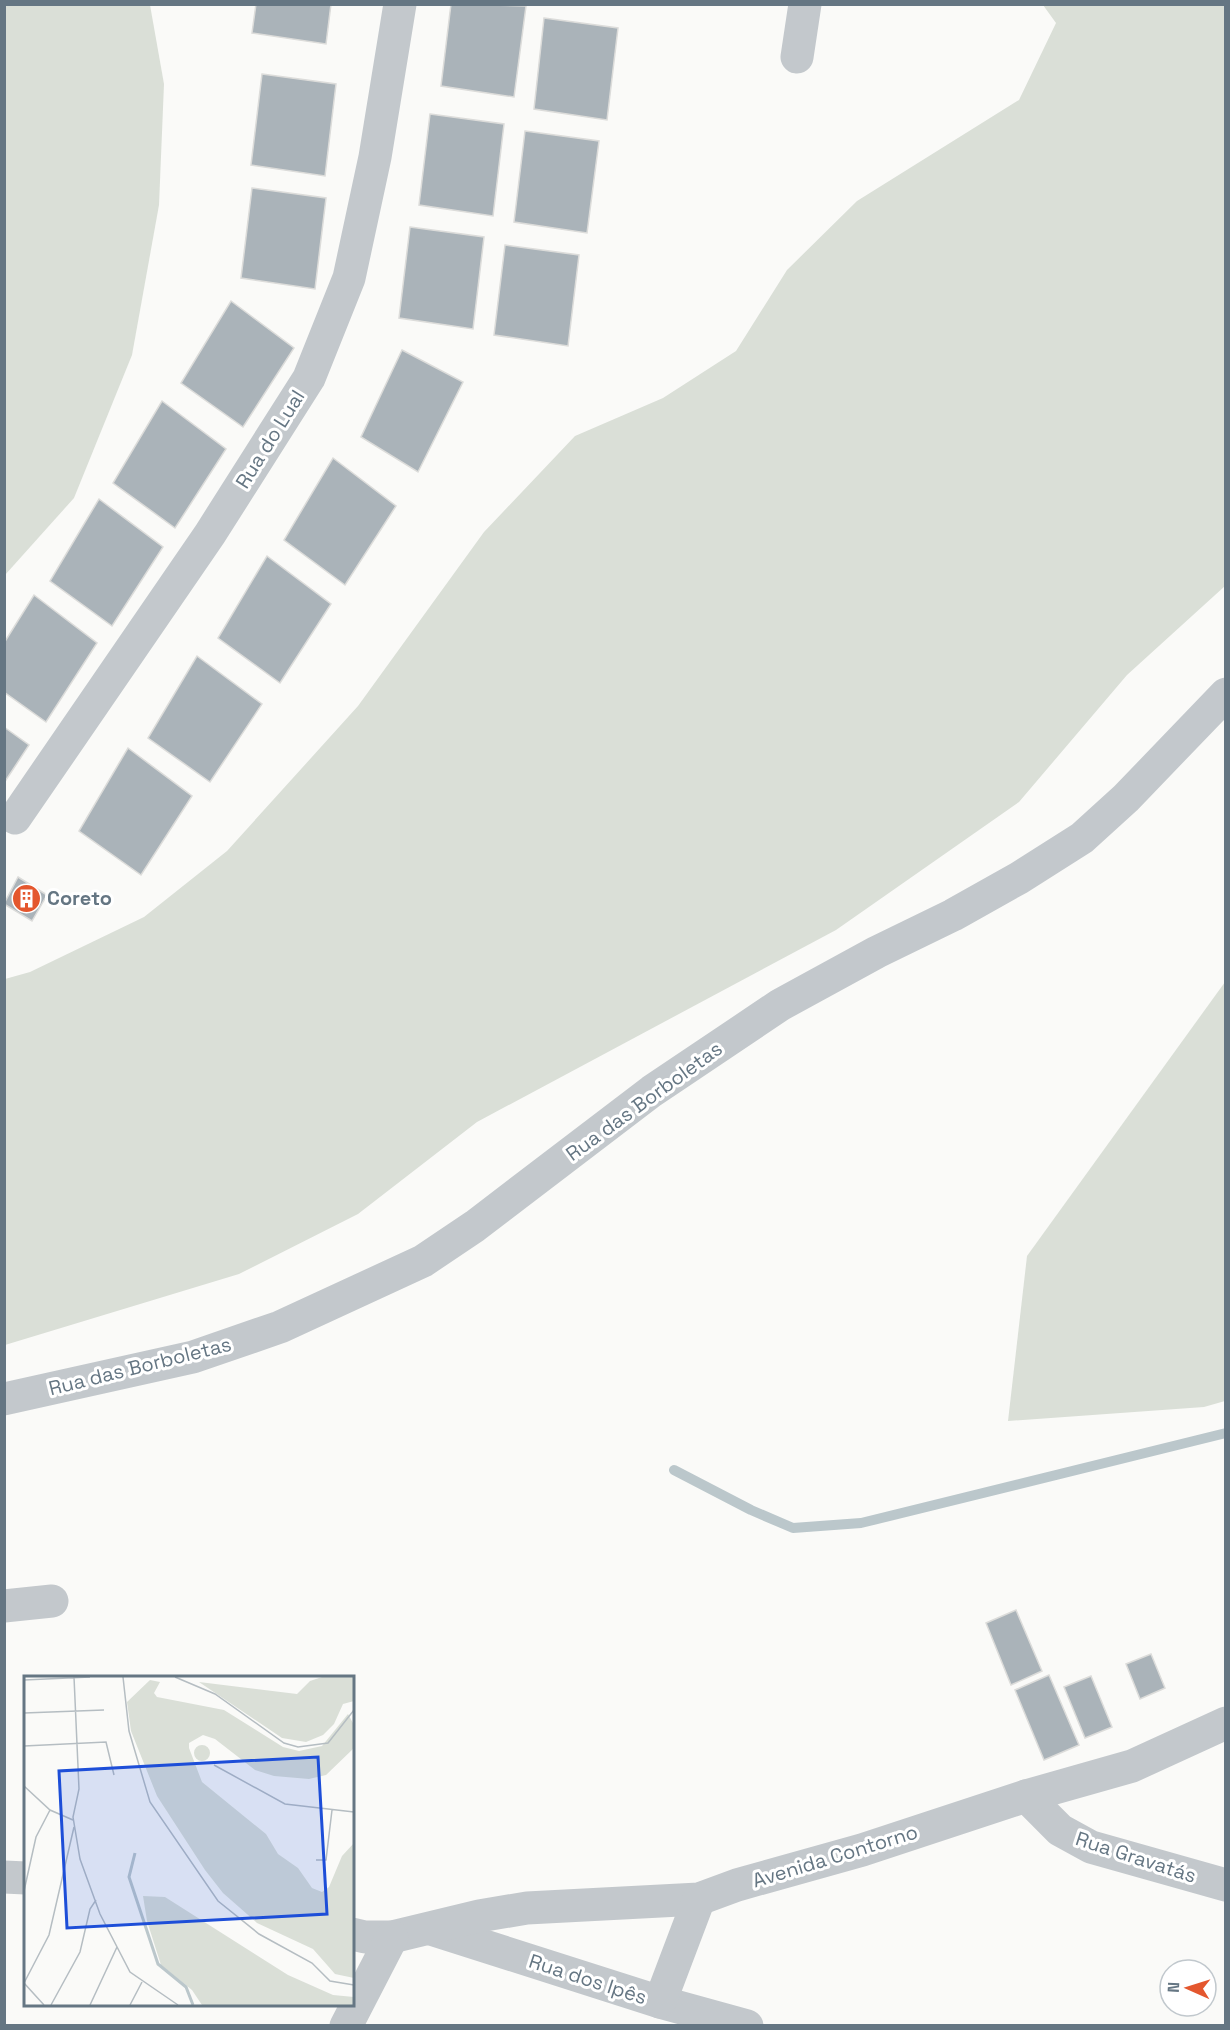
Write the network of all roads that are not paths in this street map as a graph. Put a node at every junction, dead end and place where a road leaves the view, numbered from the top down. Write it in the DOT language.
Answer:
graph roads {
  1 [pos="400,4"];
  2 [pos="805,4"];
  3 [pos="797,57"];
  4 [pos="1226,694"];
  5 [pos="15,818"];
  6 [pos="4,1399"];
  7 [pos="52,1601"];
  8 [pos="4,1606"];
  9 [pos="1226,1723"];
  10 [pos="1026,1796"];
  11 [pos="4,1877"];
  12 [pos="24,1878"];
  13 [pos="1226,1885"];
  14 [pos="699,1899"];
  15 [pos="431,1929"];
  16 [pos="354,1934"];
  17 [pos="392,1937"];
  18 [pos="660,2002"];
  19 [pos="346,2025"];
  20 [pos="747,2025"];
  1 -- 5 [label="street, Rua do Lual"];
  2 -- 3 [label="street"];
  4 -- 6 [label="street, Rua das Borboletas"];
  7 -- 8 [label="street"];
  9 -- 10 [label="street, Avenida Contorno"];
  10 -- 13 [label="street, Rua Gravatás"];
  10 -- 14 [label="street, Avenida Contorno"];
  11 -- 12 [label="street"];
  14 -- 15 [label="street, Avenida Contorno"];
  14 -- 18 [label="street"];
  15 -- 17 [label="street, Avenida Contorno"];
  15 -- 18 [label="street, Rua dos Ipês"];
  16 -- 17 [label="street, Avenida Contorno"];
  17 -- 19 [label="street"];
  18 -- 20 [label="street, Rua dos Ipês"];
}
